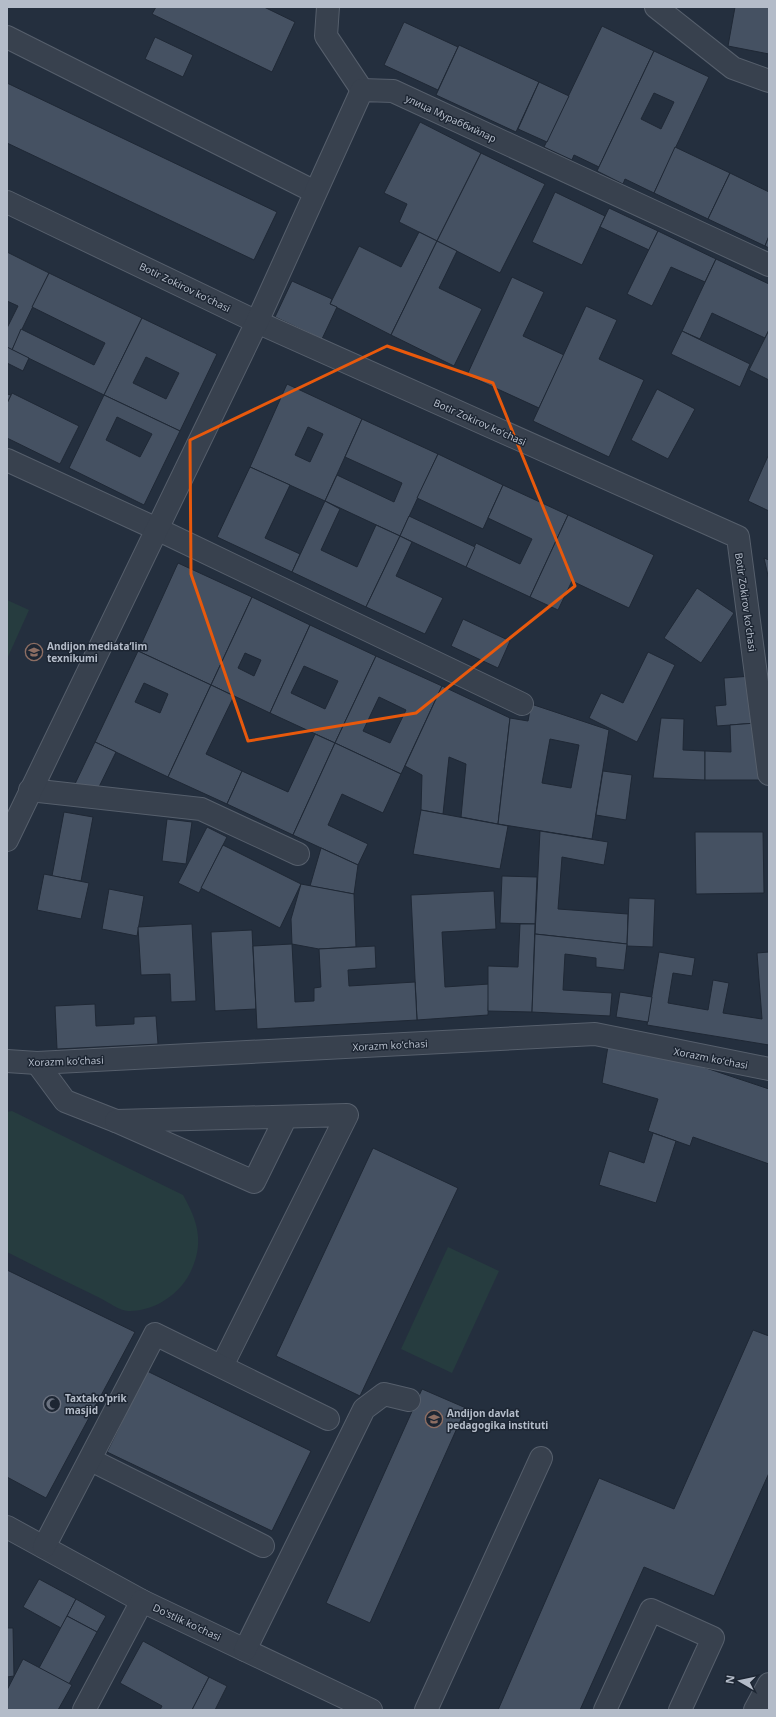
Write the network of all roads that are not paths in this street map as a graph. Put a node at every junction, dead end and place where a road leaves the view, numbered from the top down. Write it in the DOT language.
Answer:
graph roads {
  1 [pos="328,7"];
  2 [pos="656,7"];
  3 [pos="7,37"];
  4 [pos="769,81"];
  5 [pos="362,90"];
  6 [pos="316,192"];
  7 [pos="7,202"];
  8 [pos="769,265"];
  9 [pos="257,322"];
  10 [pos="7,460"];
  11 [pos="157,529"];
  12 [pos="522,704"];
  13 [pos="769,774"];
  14 [pos="30,790"];
  15 [pos="7,840"];
  16 [pos="298,854"];
  17 [pos="7,1061"];
  18 [pos="37,1063"];
  19 [pos="769,1069"];
  20 [pos="286,1117"];
  21 [pos="116,1121"];
  22 [pos="222,1366"];
  23 [pos="410,1400"];
  24 [pos="328,1419"];
  25 [pos="541,1458"];
  26 [pos="91,1460"];
  27 [pos="7,1527"];
  28 [pos="263,1546"];
  29 [pos="44,1547"];
  30 [pos="142,1601"];
  31 [pos="245,1650"];
  32 [pos="769,1684"];
  33 [pos="84,1710"];
  34 [pos="370,1710"];
  35 [pos="426,1710"];
  36 [pos="605,1710"];
  37 [pos="680,1710"];
  38 [pos="755,1710"];
  1 -- 5 [label="street"];
  2 -- 4 [label="street"];
  3 -- 6 [label="street"];
  5 -- 6 [label="street"];
  5 -- 8 [label="street, улица Мураббийлар"];
  6 -- 9 [label="street"];
  7 -- 9 [label="street, Botir Zokirov koʻchasi"];
  9 -- 11 [label="street"];
  9 -- 13 [label="street, Botir Zokirov koʻchasi"];
  10 -- 11 [label="street"];
  11 -- 12 [label="street"];
  11 -- 14 [label="street"];
  14 -- 15 [label="street"];
  14 -- 16 [label="street"];
  17 -- 18 [label="street, Xorazm koʻchasi"];
  18 -- 19 [label="street, Xorazm koʻchasi"];
  18 -- 21 [label="street"];
  20 -- 21 [label="street"];
  20 -- 21 [label="street"];
  20 -- 22 [label="street"];
  22 -- 24 [label="street"];
  22 -- 26 [label="street"];
  23 -- 31 [label="street"];
  25 -- 35 [label="street"];
  26 -- 28 [label="street"];
  26 -- 29 [label="street"];
  27 -- 29 [label="street, Do'stlik ko'chasi"];
  29 -- 30 [label="street, Do'stlik ko'chasi"];
  30 -- 31 [label="street, Do'stlik ko'chasi"];
  30 -- 33 [label="street"];
  31 -- 34 [label="street, Do'stlik ko'chasi"];
  32 -- 38 [label="street"];
  36 -- 37 [label="street"];
}
